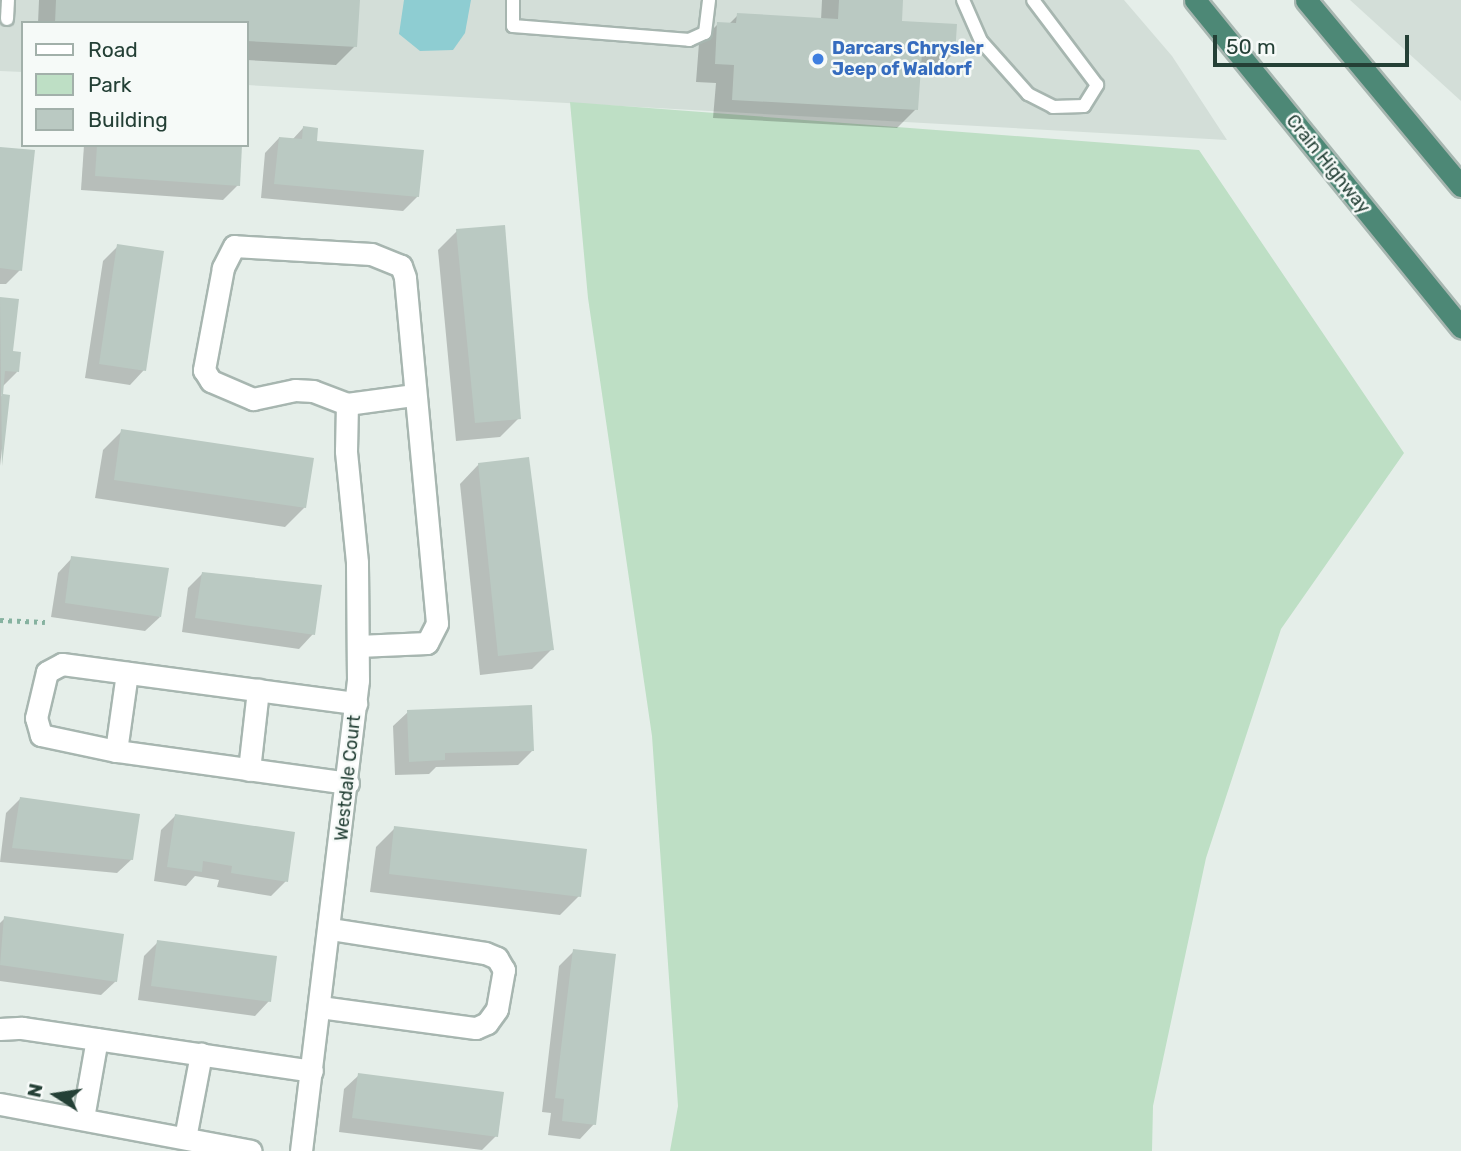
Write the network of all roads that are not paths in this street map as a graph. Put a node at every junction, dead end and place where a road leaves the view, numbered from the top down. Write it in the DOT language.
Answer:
graph roads {
  1 [pos="8,0"];
  2 [pos="513,0"];
  3 [pos="709,0"];
  4 [pos="963,0"];
  5 [pos="1033,0"];
  6 [pos="1195,0"];
  7 [pos="1306,0"];
  8 [pos="7,19"];
  9 [pos="1461,186"];
  10 [pos="1461,327"];
  11 [pos="414,395"];
  12 [pos="347,404"];
  13 [pos="358,646"];
  14 [pos="127,673"];
  15 [pos="258,690"];
  16 [pos="356,703"];
  17 [pos="116,751"];
  18 [pos="249,770"];
  19 [pos="348,783"];
  20 [pos="330,929"];
  21 [pos="320,1007"];
  22 [pos="0,1030"];
  23 [pos="97,1039"];
  24 [pos="201,1054"];
  25 [pos="312,1071"];
  26 [pos="0,1104"];
  27 [pos="83,1118"];
  28 [pos="185,1139"];
  29 [pos="251,1151"];
  30 [pos="301,1151"];
  1 -- 8 [label="lane"];
  2 -- 3 [label="lane"];
  4 -- 5 [label="lane"];
  6 -- 10 [label="highway, Crain Highway"];
  7 -- 9 [label="highway"];
  11 -- 12 [label="street"];
  11 -- 12 [label="street"];
  11 -- 13 [label="street"];
  12 -- 13 [label="street, Westdale Court"];
  13 -- 16 [label="street, Westdale Court"];
  14 -- 15 [label="street"];
  14 -- 17 [label="street"];
  14 -- 17 [label="street"];
  15 -- 16 [label="street"];
  15 -- 18 [label="street"];
  16 -- 19 [label="street, Westdale Court"];
  17 -- 18 [label="street"];
  18 -- 19 [label="street"];
  19 -- 20 [label="street, Westdale Court"];
  20 -- 21 [label="street, Westdale Court"];
  20 -- 21 [label="street"];
  21 -- 25 [label="street, Westdale Court"];
  22 -- 23 [label="street"];
  23 -- 24 [label="street"];
  23 -- 27 [label="street"];
  24 -- 25 [label="street"];
  24 -- 28 [label="street"];
  25 -- 30 [label="street, Westdale Court"];
  26 -- 27 [label="street"];
  27 -- 28 [label="street"];
  28 -- 29 [label="street"];
}
